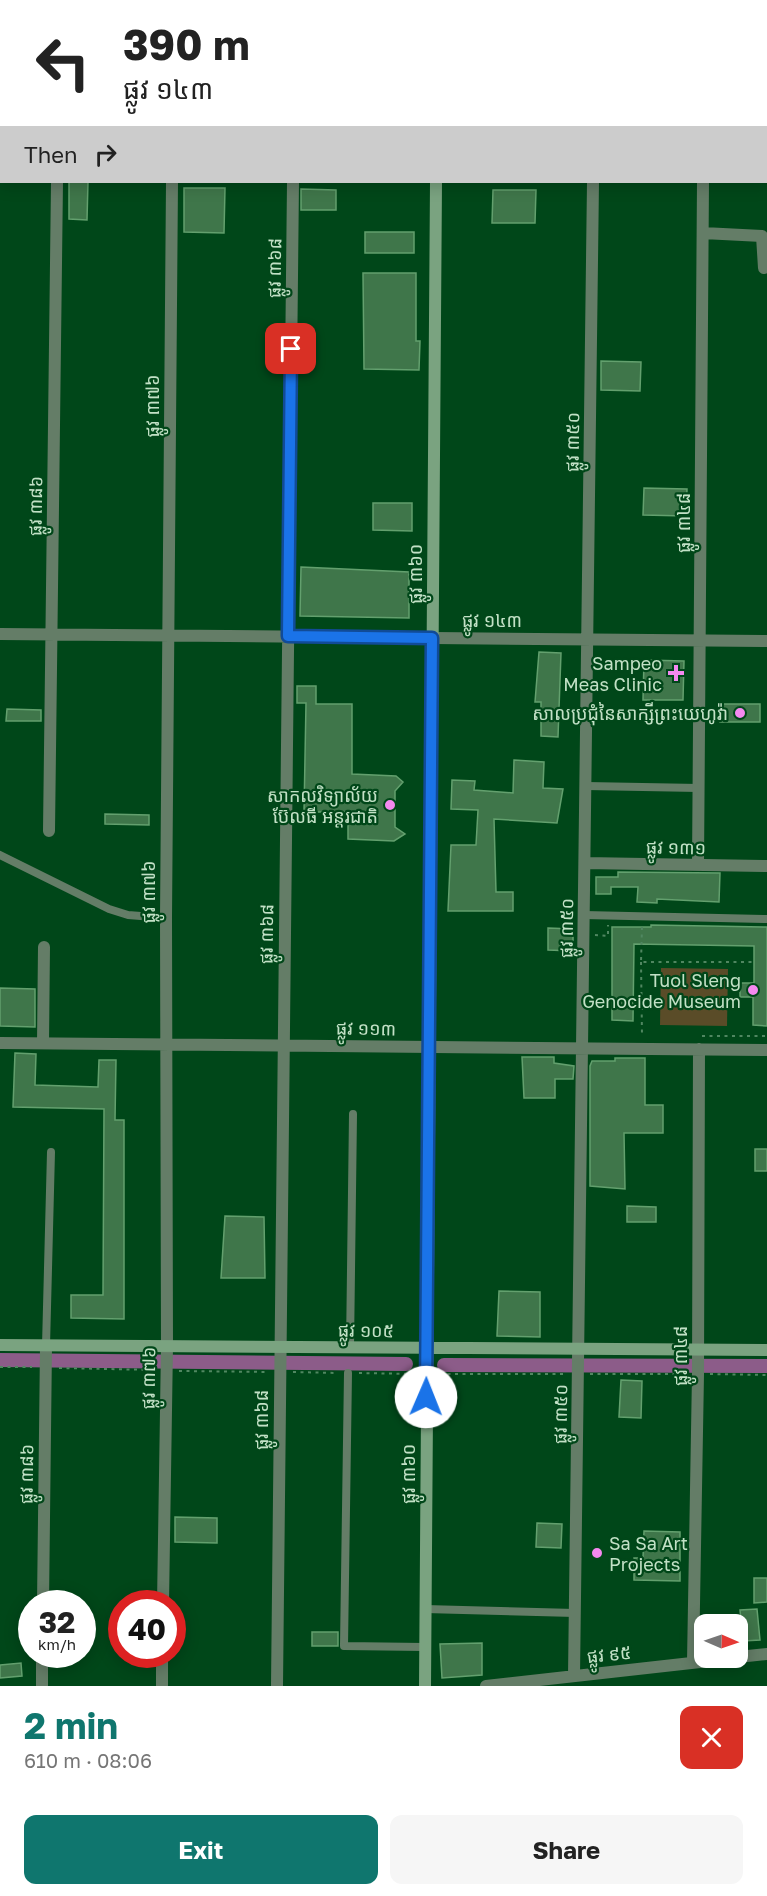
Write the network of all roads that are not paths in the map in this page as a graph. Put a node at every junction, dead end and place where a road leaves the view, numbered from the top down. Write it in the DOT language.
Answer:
graph roads {
  1 [pos="57,183"];
  2 [pos="172,183"];
  3 [pos="293,183"];
  4 [pos="436,183"];
  5 [pos="593,183"];
  6 [pos="703,183"];
  7 [pos="703,233"];
  8 [pos="764,268"];
  9 [pos="0,634"];
  10 [pos="51,634"];
  11 [pos="169,635"];
  12 [pos="288,636"];
  13 [pos="432,638"];
  14 [pos="587,639"];
  15 [pos="700,640"];
  16 [pos="767,641"];
  17 [pos="586,786"];
  18 [pos="699,788"];
  19 [pos="49,831"];
  20 [pos="0,855"];
  21 [pos="585,863"];
  22 [pos="698,865"];
  23 [pos="767,866"];
  24 [pos="584,915"];
  25 [pos="166,918"];
  26 [pos="767,919"];
  27 [pos="44,947"];
  28 [pos="0,1043"];
  29 [pos="43,1043"];
  30 [pos="166,1044"];
  31 [pos="283,1046"];
  32 [pos="429,1047"];
  33 [pos="583,1048"];
  34 [pos="699,1049"];
  35 [pos="767,1050"];
  36 [pos="353,1114"];
  37 [pos="51,1152"];
  38 [pos="0,1345"];
  39 [pos="350,1348"];
  40 [pos="46,1349"];
  41 [pos="167,1350"];
  42 [pos="767,1350"];
  43 [pos="280,1352"];
  44 [pos="427,1353"];
  45 [pos="579,1354"];
  46 [pos="698,1354"];
  47 [pos="348,1373"];
  48 [pos="43,1590"];
  49 [pos="163,1590"];
  50 [pos="425,1609"];
  51 [pos="575,1612"];
  52 [pos="424,1647"];
  53 [pos="767,1654"];
  54 [pos="748,1656"];
  55 [pos="693,1662"];
  56 [pos="42,1668"];
  57 [pos="162,1668"];
  58 [pos="574,1676"];
  59 [pos="42,1686"];
  60 [pos="162,1686"];
  61 [pos="277,1686"];
  62 [pos="425,1686"];
  63 [pos="486,1686"];
  1 -- 10 [label="street, ផ្លូវ ៣៨៦"];
  2 -- 11 [label="street, ផ្លូវ ៣៧៦"];
  3 -- 12 [label="street, ផ្លូវ ៣៦៨"];
  4 -- 13 [label="street, ផ្លូវ ៣៦០"];
  5 -- 14 [label="street, ផ្លូវ ៣៥០"];
  6 -- 7 [label="street, ផ្លូវ ៣៤៨"];
  7 -- 8 [label="street"];
  7 -- 15 [label="street, ផ្លូវ ៣៤៨"];
  9 -- 10 [label="street, ផ្លូវ ១៤៣"];
  10 -- 11 [label="street, ផ្លូវ ១៤៣"];
  10 -- 19 [label="street, ផ្លូវ ៣៨៦"];
  11 -- 12 [label="street, ផ្លូវ ១៤៣"];
  11 -- 25 [label="street, ផ្លូវ ៣៧៦"];
  12 -- 13 [label="street, ផ្លូវ ១៤៣"];
  12 -- 31 [label="street, ផ្លូវ ៣៦៨"];
  13 -- 14 [label="street, ផ្លូវ ១៤៣"];
  13 -- 32 [label="street, ផ្លូវ ៣៦០"];
  14 -- 15 [label="street, ផ្លូវ ១៤៣"];
  14 -- 17 [label="street, ផ្លូវ ៣៥០"];
  15 -- 16 [label="street, ផ្លូវ ១៤៣"];
  15 -- 18 [label="street, ផ្លូវ ៣៤៨"];
  17 -- 18 [label="lane"];
  17 -- 21 [label="street, ផ្លូវ ៣៥០"];
  18 -- 22 [label="street, ផ្លូវ ៣៤៨"];
  20 -- 25 [label="lane"];
  21 -- 22 [label="street, ផ្លូវ ១៣១"];
  21 -- 24 [label="street, ផ្លូវ ៣៥០"];
  22 -- 23 [label="street, ផ្លូវ ១៣១"];
  24 -- 26 [label="lane"];
  24 -- 33 [label="street, ផ្លូវ ៣៥០"];
  25 -- 30 [label="street, ផ្លូវ ៣៧៦"];
  27 -- 29 [label="street"];
  28 -- 29 [label="street, ផ្លូវ ១១៣"];
  29 -- 30 [label="street, ផ្លូវ ១១៣"];
  30 -- 31 [label="street, ផ្លូវ ១១៣"];
  30 -- 41 [label="street, ផ្លូវ ៣៧៦"];
  31 -- 32 [label="street, ផ្លូវ ១១៣"];
  31 -- 43 [label="street, ផ្លូវ ៣៦៨"];
  32 -- 33 [label="street, ផ្លូវ ១១៣"];
  32 -- 44 [label="street, ផ្លូវ ៣៦០"];
  33 -- 34 [label="street, ផ្លូវ ១១៣"];
  33 -- 45 [label="street, ផ្លូវ ៣៥០"];
  34 -- 35 [label="street, ផ្លូវ ១១៣"];
  34 -- 46 [label="street, ផ្លូវ ៣៤៨"];
  36 -- 39 [label="lane"];
  37 -- 40 [label="lane"];
  38 -- 40 [label="street, ផ្លូវ ១០៥"];
  39 -- 43 [label="street, ផ្លូវ ១០៥"];
  39 -- 44 [label="street, ផ្លូវ ១០៥"];
  40 -- 41 [label="street, ផ្លូវ ១០៥"];
  40 -- 48 [label="street, ផ្លូវ ៣៨៦"];
  41 -- 43 [label="street, ផ្លូវ ១០៥"];
  41 -- 49 [label="street, ផ្លូវ ៣៧៦"];
  42 -- 46 [label="street, ផ្លូវ ១០៥"];
  43 -- 61 [label="street, ផ្លូវ ៣៦៨"];
  44 -- 45 [label="street, ផ្លូវ ១០៥"];
  44 -- 50 [label="street, ផ្លូវ ៣៦០"];
  45 -- 46 [label="street, ផ្លូវ ១០៥"];
  45 -- 51 [label="street, ផ្លូវ ៣៥០"];
  46 -- 55 [label="street, ផ្លូវ ៣៤៨"];
  47 -- 52 [label="lane"];
  50 -- 51 [label="lane"];
  50 -- 52 [label="street, ផ្លូវ ៣៦០"];
  51 -- 58 [label="street, ផ្លូវ ៣៥០"];
  52 -- 62 [label="street, ផ្លូវ ៣៦០"];
  53 -- 54 [label="street, ផ្លូវ ៩៥"];
  55 -- 58 [label="street, ផ្លូវ ៩៥"];
  56 -- 59 [label="street"];
  57 -- 60 [label="street"];
  58 -- 63 [label="street, ផ្លូវ ៩៥"];
}
